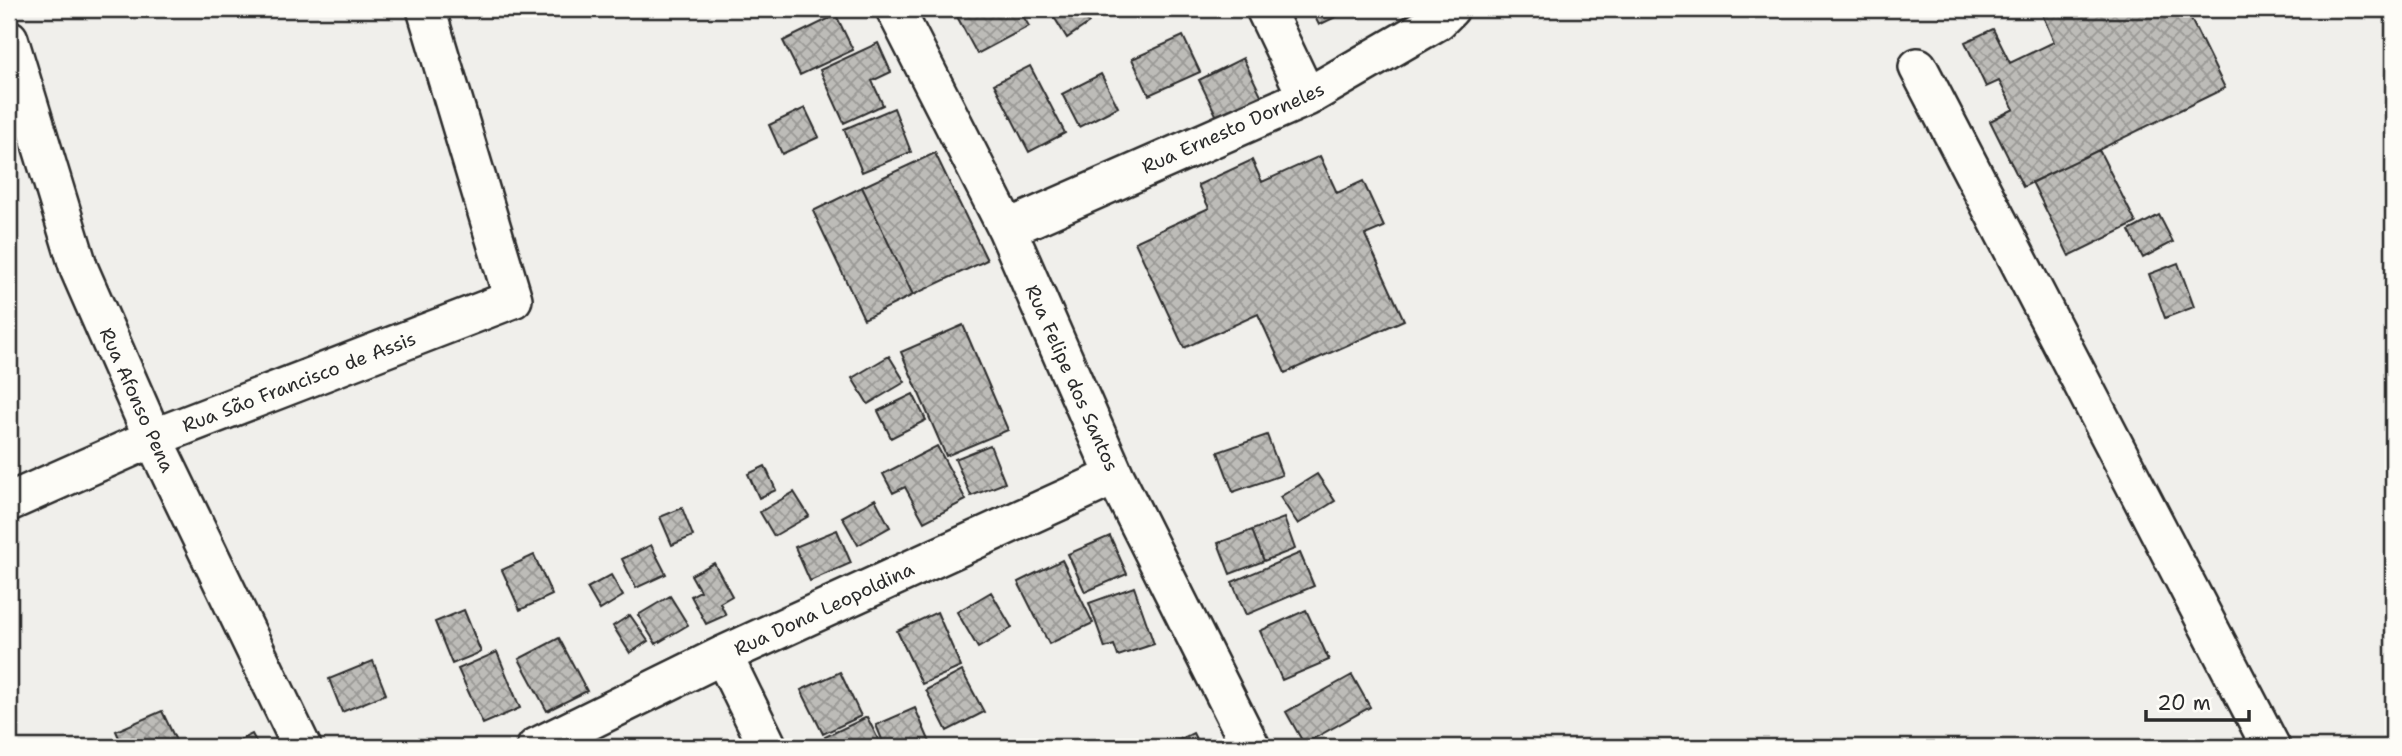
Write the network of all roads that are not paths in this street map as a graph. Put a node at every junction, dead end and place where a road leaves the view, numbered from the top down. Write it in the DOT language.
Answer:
graph roads {
  1 [pos="426,9"];
  2 [pos="895,9"];
  3 [pos="1265,9"];
  4 [pos="1450,9"];
  5 [pos="9,39"];
  6 [pos="1918,67"];
  7 [pos="1307,97"];
  8 [pos="1007,229"];
  9 [pos="153,438"];
  10 [pos="1115,476"];
  11 [pos="9,502"];
  12 [pos="723,655"];
  13 [pos="302,747"];
  14 [pos="536,747"];
  15 [pos="768,747"];
  16 [pos="1251,747"];
  17 [pos="2271,747"];
  1 -- 9 [label="street, Rua São Francisco de Assis"];
  2 -- 8 [label="street, Rua Felipe dos Santos"];
  3 -- 7 [label="street"];
  4 -- 7 [label="street, Rua Ernesto Dorneles"];
  5 -- 9 [label="street, Rua Afonso Pena"];
  6 -- 17 [label="street"];
  7 -- 8 [label="street, Rua Ernesto Dorneles"];
  8 -- 10 [label="street, Rua Felipe dos Santos"];
  9 -- 11 [label="street, Rua São Francisco de Assis"];
  9 -- 13 [label="street, Rua Afonso Pena"];
  10 -- 12 [label="street, Rua Dona Leopoldina"];
  10 -- 16 [label="street, Rua Felipe dos Santos"];
  12 -- 14 [label="street, Rua Dona Leopoldina"];
  12 -- 15 [label="street"];
}
